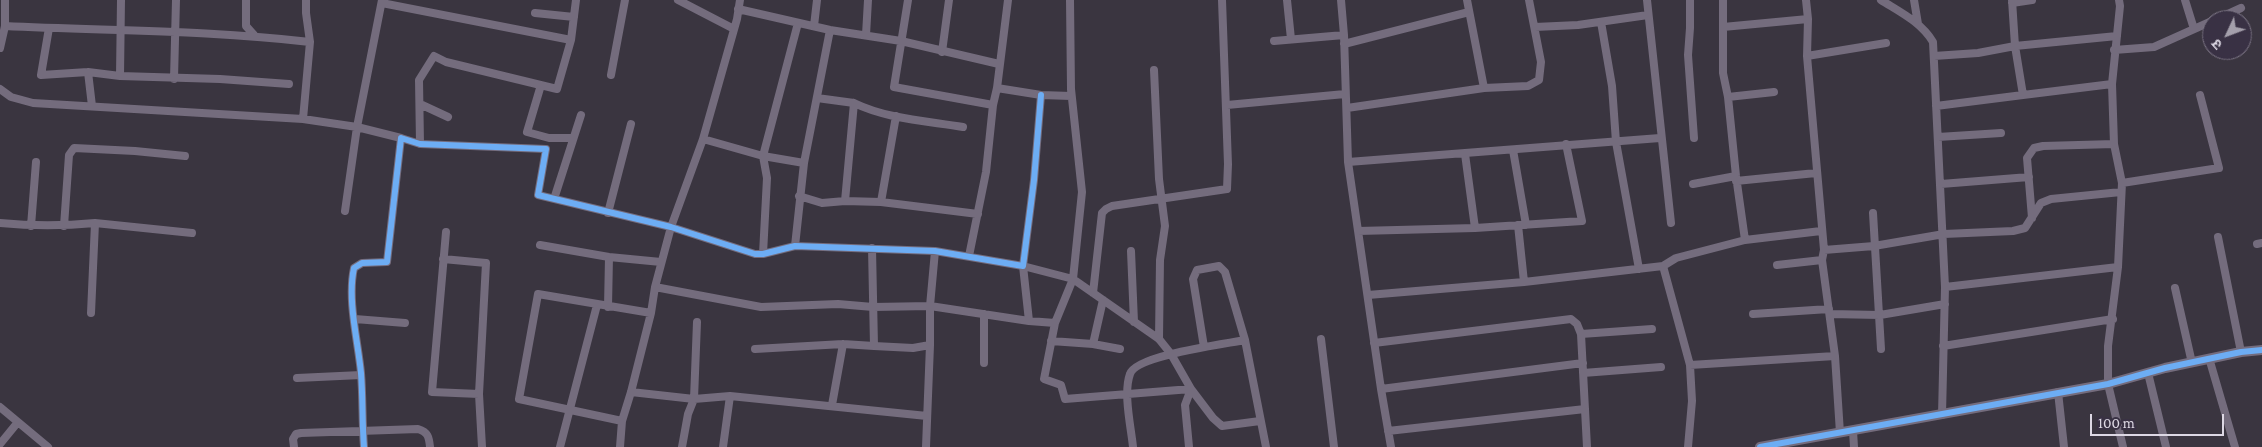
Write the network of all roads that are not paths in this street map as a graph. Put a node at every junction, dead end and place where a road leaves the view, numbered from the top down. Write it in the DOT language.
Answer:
graph roads {
  1 [pos="5,0"];
  2 [pos="121,0"];
  3 [pos="176,0"];
  4 [pos="246,0"];
  5 [pos="306,0"];
  6 [pos="576,0"];
  7 [pos="625,0"];
  8 [pos="678,0"];
  9 [pos="740,0"];
  10 [pos="817,0"];
  11 [pos="868,0"];
  12 [pos="908,0"];
  13 [pos="949,0"];
  14 [pos="1008,0"];
  15 [pos="1070,0"];
  16 [pos="1222,0"];
  17 [pos="1287,0"];
  18 [pos="1341,0"];
  19 [pos="1467,0"];
  20 [pos="1530,0"];
  21 [pos="1647,0"];
  22 [pos="1690,0"];
  23 [pos="1723,0"];
  24 [pos="1806,0"];
  25 [pos="1881,0"];
  26 [pos="1914,0"];
  27 [pos="2032,0"];
  28 [pos="2119,0"];
  29 [pos="2185,0"];
  30 [pos="382,2"];
  31 [pos="2012,2"];
  32 [pos="2241,8"];
  33 [pos="738,10"];
  34 [pos="2237,10"];
  35 [pos="1469,12"];
  36 [pos="535,13"];
  37 [pos="1648,15"];
  38 [pos="574,17"];
  39 [pos="1808,19"];
  40 [pos="1601,22"];
  41 [pos="798,23"];
  42 [pos="1918,24"];
  43 [pos="6,26"];
  44 [pos="814,26"];
  45 [pos="2202,26"];
  46 [pos="1535,27"];
  47 [pos="1723,27"];
  48 [pos="49,28"];
  49 [pos="120,28"];
  50 [pos="734,29"];
  51 [pos="2194,29"];
  52 [pos="830,30"];
  53 [pos="175,31"];
  54 [pos="254,35"];
  55 [pos="866,35"];
  56 [pos="1344,35"];
  57 [pos="2117,36"];
  58 [pos="1291,39"];
  59 [pos="571,40"];
  60 [pos="901,41"];
  61 [pos="1274,41"];
  62 [pos="310,42"];
  63 [pos="1886,43"];
  64 [pos="1344,44"];
  65 [pos="2015,46"];
  66 [pos="0,48"];
  67 [pos="2114,50"];
  68 [pos="942,52"];
  69 [pos="1807,56"];
  70 [pos="1934,56"];
  71 [pos="999,64"];
  72 [pos="1154,70"];
  73 [pos="88,72"];
  74 [pos="611,75"];
  75 [pos="120,76"];
  76 [pos="174,79"];
  77 [pos="289,84"];
  78 [pos="2112,84"];
  79 [pos="541,85"];
  80 [pos="997,88"];
  81 [pos="1484,88"];
  82 [pos="0,89"];
  83 [pos="1774,92"];
  84 [pos="1345,94"];
  85 [pos="2023,95"];
  86 [pos="2200,95"];
  87 [pos="1041,96"];
  88 [pos="1071,96"];
  89 [pos="1728,97"];
  90 [pos="817,98"];
  91 [pos="420,104"];
  92 [pos="854,104"];
  93 [pos="993,105"];
  94 [pos="1227,105"];
  95 [pos="92,106"];
  96 [pos="1936,106"];
  97 [pos="1348,108"];
  98 [pos="581,115"];
  99 [pos="448,116"];
  100 [pos="896,116"];
  101 [pos="303,119"];
  102 [pos="631,124"];
  103 [pos="357,127"];
  104 [pos="963,127"];
  105 [pos="2001,133"];
  106 [pos="1938,137"];
  107 [pos="401,138"];
  108 [pos="573,138"];
  109 [pos="1660,138"];
  110 [pos="1694,138"];
  111 [pos="703,139"];
  112 [pos="1616,142"];
  113 [pos="420,144"];
  114 [pos="1566,144"];
  115 [pos="2114,144"];
  116 [pos="1513,150"];
  117 [pos="1465,154"];
  118 [pos="185,156"];
  119 [pos="763,156"];
  120 [pos="36,162"];
  121 [pos="804,162"];
  122 [pos="1348,162"];
  123 [pos="1816,173"];
  124 [pos="2029,177"];
  125 [pos="1736,179"];
  126 [pos="2122,183"];
  127 [pos="1693,184"];
  128 [pos="1941,184"];
  129 [pos="2121,192"];
  130 [pos="799,196"];
  131 [pos="554,199"];
  132 [pos="1162,200"];
  133 [pos="845,201"];
  134 [pos="881,202"];
  135 [pos="345,211"];
  136 [pos="608,213"];
  137 [pos="1873,213"];
  138 [pos="978,214"];
  139 [pos="2032,220"];
  140 [pos="0,223"];
  141 [pos="95,223"];
  142 [pos="1671,223"];
  143 [pos="1522,225"];
  144 [pos="31,226"];
  145 [pos="64,226"];
  146 [pos="671,227"];
  147 [pos="1475,228"];
  148 [pos="1358,231"];
  149 [pos="1821,231"];
  150 [pos="446,232"];
  151 [pos="192,233"];
  152 [pos="1944,234"];
  153 [pos="2218,237"];
  154 [pos="1745,240"];
  155 [pos="540,245"];
  156 [pos="795,246"];
  157 [pos="1874,246"];
  158 [pos="872,248"];
  159 [pos="1824,250"];
  160 [pos="934,251"];
  161 [pos="1131,252"];
  162 [pos="763,254"];
  163 [pos="969,256"];
  164 [pos="609,257"];
  165 [pos="443,259"];
  166 [pos="1822,260"];
  167 [pos="662,262"];
  168 [pos="1777,264"];
  169 [pos="1023,266"];
  170 [pos="1662,266"];
  171 [pos="2118,267"];
  172 [pos="1639,269"];
  173 [pos="1073,279"];
  174 [pos="1524,282"];
  175 [pos="655,287"];
  176 [pos="1945,287"];
  177 [pos="2175,288"];
  178 [pos="1093,293"];
  179 [pos="1368,295"];
  180 [pos="1103,300"];
  181 [pos="1946,304"];
  182 [pos="597,305"];
  183 [pos="930,306"];
  184 [pos="608,307"];
  185 [pos="873,307"];
  186 [pos="1830,312"];
  187 [pos="92,313"];
  188 [pos="650,313"];
  189 [pos="984,314"];
  190 [pos="1753,314"];
  191 [pos="1880,315"];
  192 [pos="354,319"];
  193 [pos="2113,319"];
  194 [pos="696,322"];
  195 [pos="1029,322"];
  196 [pos="1134,322"];
  197 [pos="405,323"];
  198 [pos="1055,323"];
  199 [pos="1652,329"];
  200 [pos="1581,334"];
  201 [pos="1159,339"];
  202 [pos="1321,339"];
  203 [pos="1245,340"];
  204 [pos="1051,341"];
  205 [pos="1374,343"];
  206 [pos="843,344"];
  207 [pos="1093,344"];
  208 [pos="930,345"];
  209 [pos="874,346"];
  210 [pos="1943,346"];
  211 [pos="1204,347"];
  212 [pos="755,349"];
  213 [pos="1120,349"];
  214 [pos="1880,349"];
  215 [pos="2262,350"];
  216 [pos="2241,352"];
  217 [pos="1171,354"];
  218 [pos="1835,356"];
  219 [pos="2209,358"];
  220 [pos="1583,362"];
  221 [pos="2192,362"];
  222 [pos="984,363"];
  223 [pos="1690,365"];
  224 [pos="1661,367"];
  225 [pos="2148,372"];
  226 [pos="1583,373"];
  227 [pos="361,374"];
  228 [pos="298,378"];
  229 [pos="2108,384"];
  230 [pos="1191,389"];
  231 [pos="1380,389"];
  232 [pos="631,392"];
  233 [pos="2058,392"];
  234 [pos="479,394"];
  235 [pos="1128,394"];
  236 [pos="730,396"];
  237 [pos="694,399"];
  238 [pos="832,405"];
  239 [pos="0,407"];
  240 [pos="1585,409"];
  241 [pos="570,411"];
  242 [pos="1942,415"];
  243 [pos="927,416"];
  244 [pos="622,421"];
  245 [pos="1260,421"];
  246 [pos="18,422"];
  247 [pos="363,431"];
  248 [pos="1388,431"];
  249 [pos="1853,432"];
  250 [pos="1840,433"];
  251 [pos="0,444"];
  252 [pos="1789,444"];
  253 [pos="48,447"];
  254 [pos="294,447"];
  255 [pos="364,447"];
  256 [pos="430,447"];
  257 [pos="482,447"];
  258 [pos="560,447"];
  259 [pos="620,447"];
  260 [pos="682,447"];
  261 [pos="723,447"];
  262 [pos="926,447"];
  263 [pos="1133,447"];
  264 [pos="1189,447"];
  265 [pos="1266,447"];
  266 [pos="1334,447"];
  267 [pos="1391,447"];
  268 [pos="1587,447"];
  269 [pos="1688,447"];
  270 [pos="1760,447"];
  271 [pos="1854,447"];
  272 [pos="2064,447"];
  273 [pos="2123,447"];
  274 [pos="2166,447"];
  275 [pos="2235,447"];
  1 -- 43 [label="street"];
  2 -- 49 [label="street"];
  3 -- 53 [label="street"];
  4 -- 54 [label="street"];
  5 -- 62 [label="street"];
  6 -- 38 [label="street"];
  7 -- 74 [label="street"];
  8 -- 50 [label="street"];
  9 -- 33 [label="street"];
  10 -- 44 [label="street"];
  11 -- 55 [label="street"];
  12 -- 60 [label="street"];
  13 -- 68 [label="street"];
  14 -- 71 [label="street"];
  15 -- 88 [label="street"];
  16 -- 94 [label="street"];
  17 -- 58 [label="street"];
  18 -- 56 [label="street"];
  19 -- 35 [label="street"];
  20 -- 46 [label="street"];
  21 -- 37 [label="street"];
  22 -- 110 [label="street"];
  23 -- 47 [label="street"];
  24 -- 39 [label="street"];
  25 -- 42 [label="street"];
  26 -- 42 [label="street"];
  27 -- 31 [label="street"];
  28 -- 57 [label="street"];
  29 -- 51 [label="street"];
  30 -- 59 [label="street"];
  30 -- 103 [label="street"];
  31 -- 65 [label="street"];
  32 -- 34 [label="street"];
  33 -- 41 [label="street"];
  33 -- 50 [label="street"];
  35 -- 64 [label="street"];
  35 -- 81 [label="street"];
  36 -- 38 [label="street"];
  37 -- 40 [label="street"];
  37 -- 109 [label="street"];
  38 -- 59 [label="street"];
  39 -- 47 [label="street"];
  39 -- 69 [label="street"];
  40 -- 46 [label="street"];
  40 -- 112 [label="street"];
  41 -- 44 [label="street"];
  41 -- 119 [label="street"];
  42 -- 70 [label="street"];
  43 -- 48 [label="street"];
  43 -- 66 [label="street"];
  44 -- 52 [label="street"];
  45 -- 51 [label="street"];
  46 -- 81 [label="street"];
  47 -- 89 [label="street"];
  48 -- 49 [label="street"];
  48 -- 73 [label="street"];
  49 -- 53 [label="street"];
  49 -- 75 [label="street"];
  50 -- 111 [label="street"];
  51 -- 67 [label="street"];
  52 -- 55 [label="street"];
  52 -- 90 [label="street"];
  53 -- 54 [label="street"];
  53 -- 76 [label="street"];
  54 -- 62 [label="street"];
  55 -- 60 [label="street"];
  56 -- 58 [label="street"];
  56 -- 64 [label="street"];
  57 -- 65 [label="street"];
  57 -- 67 [label="street"];
  58 -- 61 [label="street"];
  59 -- 79 [label="street"];
  60 -- 68 [label="street"];
  60 -- 93 [label="street"];
  62 -- 101 [label="street"];
  63 -- 69 [label="street"];
  64 -- 84 [label="street"];
  65 -- 70 [label="street"];
  65 -- 85 [label="street"];
  67 -- 78 [label="street"];
  68 -- 71 [label="street"];
  69 -- 123 [label="street"];
  70 -- 96 [label="street"];
  71 -- 80 [label="street"];
  72 -- 132 [label="street"];
  73 -- 75 [label="street"];
  73 -- 95 [label="street"];
  75 -- 76 [label="street"];
  76 -- 77 [label="street"];
  78 -- 85 [label="street"];
  78 -- 115 [label="street"];
  79 -- 91 [label="street"];
  79 -- 108 [label="street"];
  80 -- 87 [label="street"];
  80 -- 93 [label="street"];
  81 -- 97 [label="street"];
  82 -- 95 [label="street"];
  83 -- 89 [label="street"];
  84 -- 94 [label="street"];
  84 -- 97 [label="street"];
  85 -- 96 [label="street"];
  86 -- 126 [label="street"];
  87 -- 88 [label="street"];
  87 -- 169 [label="street"];
  88 -- 173 [label="street"];
  89 -- 125 [label="street"];
  90 -- 92 [label="street"];
  90 -- 121 [label="street"];
  91 -- 99 [label="street"];
  91 -- 113 [label="street"];
  92 -- 100 [label="street"];
  92 -- 133 [label="street"];
  93 -- 138 [label="street"];
  94 -- 132 [label="street"];
  95 -- 101 [label="street"];
  96 -- 106 [label="street"];
  97 -- 122 [label="street"];
  98 -- 108 [label="street"];
  100 -- 104 [label="street"];
  100 -- 134 [label="street"];
  101 -- 103 [label="street"];
  102 -- 136 [label="street"];
  103 -- 107 [label="street"];
  103 -- 135 [label="street"];
  105 -- 106 [label="street"];
  106 -- 128 [label="street"];
  107 -- 113 [label="street"];
  107 -- 192 [label="street"];
  108 -- 131 [label="street"];
  109 -- 112 [label="street"];
  109 -- 142 [label="street"];
  111 -- 119 [label="street"];
  111 -- 146 [label="street"];
  112 -- 114 [label="street"];
  112 -- 172 [label="street"];
  113 -- 131 [label="street"];
  114 -- 116 [label="street"];
  114 -- 143 [label="street"];
  115 -- 124 [label="street"];
  115 -- 126 [label="street"];
  116 -- 117 [label="street"];
  116 -- 143 [label="street"];
  117 -- 122 [label="street"];
  117 -- 147 [label="street"];
  118 -- 145 [label="street"];
  119 -- 121 [label="street"];
  119 -- 162 [label="street"];
  120 -- 144 [label="street"];
  121 -- 130 [label="street"];
  122 -- 148 [label="street"];
  123 -- 125 [label="street"];
  123 -- 149 [label="street"];
  124 -- 128 [label="street"];
  124 -- 139 [label="street"];
  125 -- 127 [label="street"];
  125 -- 154 [label="street"];
  126 -- 129 [label="street"];
  128 -- 152 [label="street"];
  129 -- 139 [label="street"];
  129 -- 171 [label="street"];
  130 -- 133 [label="street"];
  130 -- 156 [label="street"];
  131 -- 136 [label="street"];
  132 -- 178 [label="street"];
  132 -- 201 [label="street"];
  133 -- 134 [label="street"];
  134 -- 138 [label="street"];
  136 -- 146 [label="street"];
  137 -- 157 [label="street"];
  138 -- 163 [label="street"];
  139 -- 152 [label="street"];
  140 -- 144 [label="street"];
  141 -- 145 [label="street"];
  141 -- 151 [label="street"];
  141 -- 187 [label="street"];
  143 -- 147 [label="street"];
  143 -- 174 [label="street"];
  144 -- 145 [label="street"];
  146 -- 162 [label="street"];
  146 -- 167 [label="street"];
  147 -- 148 [label="street"];
  148 -- 179 [label="street"];
  149 -- 154 [label="street"];
  149 -- 159 [label="street"];
  150 -- 165 [label="street"];
  152 -- 157 [label="street"];
  152 -- 176 [label="street"];
  153 -- 216 [label="street"];
  154 -- 170 [label="street"];
  155 -- 164 [label="street"];
  156 -- 158 [label="street"];
  156 -- 162 [label="street"];
  157 -- 159 [label="street"];
  157 -- 191 [label="street"];
  158 -- 160 [label="street"];
  158 -- 185 [label="street"];
  159 -- 166 [label="street"];
  160 -- 163 [label="street"];
  160 -- 183 [label="street"];
  161 -- 196 [label="street"];
  163 -- 169 [label="street"];
  164 -- 167 [label="street"];
  164 -- 184 [label="street"];
  165 -- 234 [label="street"];
  165 -- 234 [label="street"];
  166 -- 168 [label="street"];
  166 -- 186 [label="street"];
  167 -- 175 [label="street"];
  169 -- 173 [label="street"];
  169 -- 195 [label="street"];
  170 -- 172 [label="street"];
  170 -- 223 [label="street"];
  171 -- 176 [label="street"];
  171 -- 193 [label="street"];
  172 -- 174 [label="street"];
  173 -- 178 [label="street"];
  173 -- 198 [label="street"];
  174 -- 179 [label="street"];
  175 -- 185 [label="street"];
  175 -- 188 [label="street"];
  176 -- 181 [label="street"];
  177 -- 221 [label="street"];
  178 -- 180 [label="street"];
  179 -- 205 [label="street"];
  180 -- 196 [label="street"];
  180 -- 207 [label="street"];
  181 -- 191 [label="street"];
  181 -- 210 [label="street"];
  182 -- 184 [label="street"];
  182 -- 241 [label="street"];
  182 -- 241 [label="street"];
  183 -- 185 [label="street"];
  183 -- 189 [label="street"];
  183 -- 208 [label="street"];
  184 -- 188 [label="street"];
  185 -- 209 [label="street"];
  186 -- 190 [label="street"];
  186 -- 191 [label="street"];
  186 -- 218 [label="street"];
  188 -- 232 [label="street"];
  189 -- 195 [label="street"];
  189 -- 222 [label="street"];
  191 -- 214 [label="street"];
  192 -- 197 [label="street"];
  192 -- 227 [label="street"];
  193 -- 210 [label="street"];
  193 -- 229 [label="street"];
  194 -- 237 [label="street"];
  195 -- 198 [label="street"];
  196 -- 201 [label="street"];
  198 -- 204 [label="street"];
  199 -- 200 [label="street"];
  200 -- 205 [label="street"];
  200 -- 220 [label="street"];
  201 -- 217 [label="street"];
  202 -- 266 [label="street"];
  203 -- 211 [label="street"];
  203 -- 211 [label="street"];
  203 -- 245 [label="street"];
  204 -- 207 [label="street"];
  204 -- 235 [label="street"];
  205 -- 231 [label="street"];
  206 -- 209 [label="street"];
  206 -- 212 [label="street"];
  206 -- 238 [label="street"];
  207 -- 213 [label="street"];
  208 -- 209 [label="street"];
  208 -- 243 [label="street"];
  210 -- 242 [label="street"];
  211 -- 217 [label="street"];
  215 -- 216 [label="street"];
  216 -- 219 [label="street"];
  217 -- 230 [label="street"];
  217 -- 235 [label="street"];
  218 -- 223 [label="street"];
  218 -- 250 [label="street"];
  219 -- 221 [label="street"];
  219 -- 275 [label="street"];
  220 -- 226 [label="street"];
  220 -- 231 [label="street"];
  221 -- 225 [label="street"];
  223 -- 269 [label="street"];
  224 -- 226 [label="street"];
  225 -- 229 [label="street"];
  225 -- 274 [label="street"];
  226 -- 240 [label="street"];
  227 -- 228 [label="street"];
  227 -- 247 [label="street"];
  229 -- 233 [label="street"];
  229 -- 273 [label="street"];
  230 -- 235 [label="street"];
  230 -- 245 [label="street"];
  230 -- 264 [label="street"];
  231 -- 248 [label="street"];
  232 -- 237 [label="street"];
  232 -- 244 [label="street"];
  233 -- 242 [label="street"];
  233 -- 272 [label="street"];
  234 -- 257 [label="street"];
  235 -- 263 [label="street"];
  236 -- 237 [label="street"];
  236 -- 238 [label="street"];
  236 -- 261 [label="street"];
  237 -- 260 [label="street"];
  238 -- 243 [label="street"];
  239 -- 246 [label="street"];
  240 -- 248 [label="street"];
  240 -- 268 [label="street"];
  241 -- 244 [label="street"];
  241 -- 258 [label="street"];
  242 -- 249 [label="street"];
  243 -- 262 [label="street"];
  244 -- 259 [label="street"];
  245 -- 265 [label="street"];
  246 -- 251 [label="street"];
  246 -- 253 [label="street"];
  247 -- 254 [label="street"];
  247 -- 255 [label="street"];
  247 -- 256 [label="street"];
  248 -- 267 [label="street"];
  249 -- 250 [label="street"];
  249 -- 271 [label="street"];
  250 -- 252 [label="street"];
  252 -- 270 [label="street"];
}
